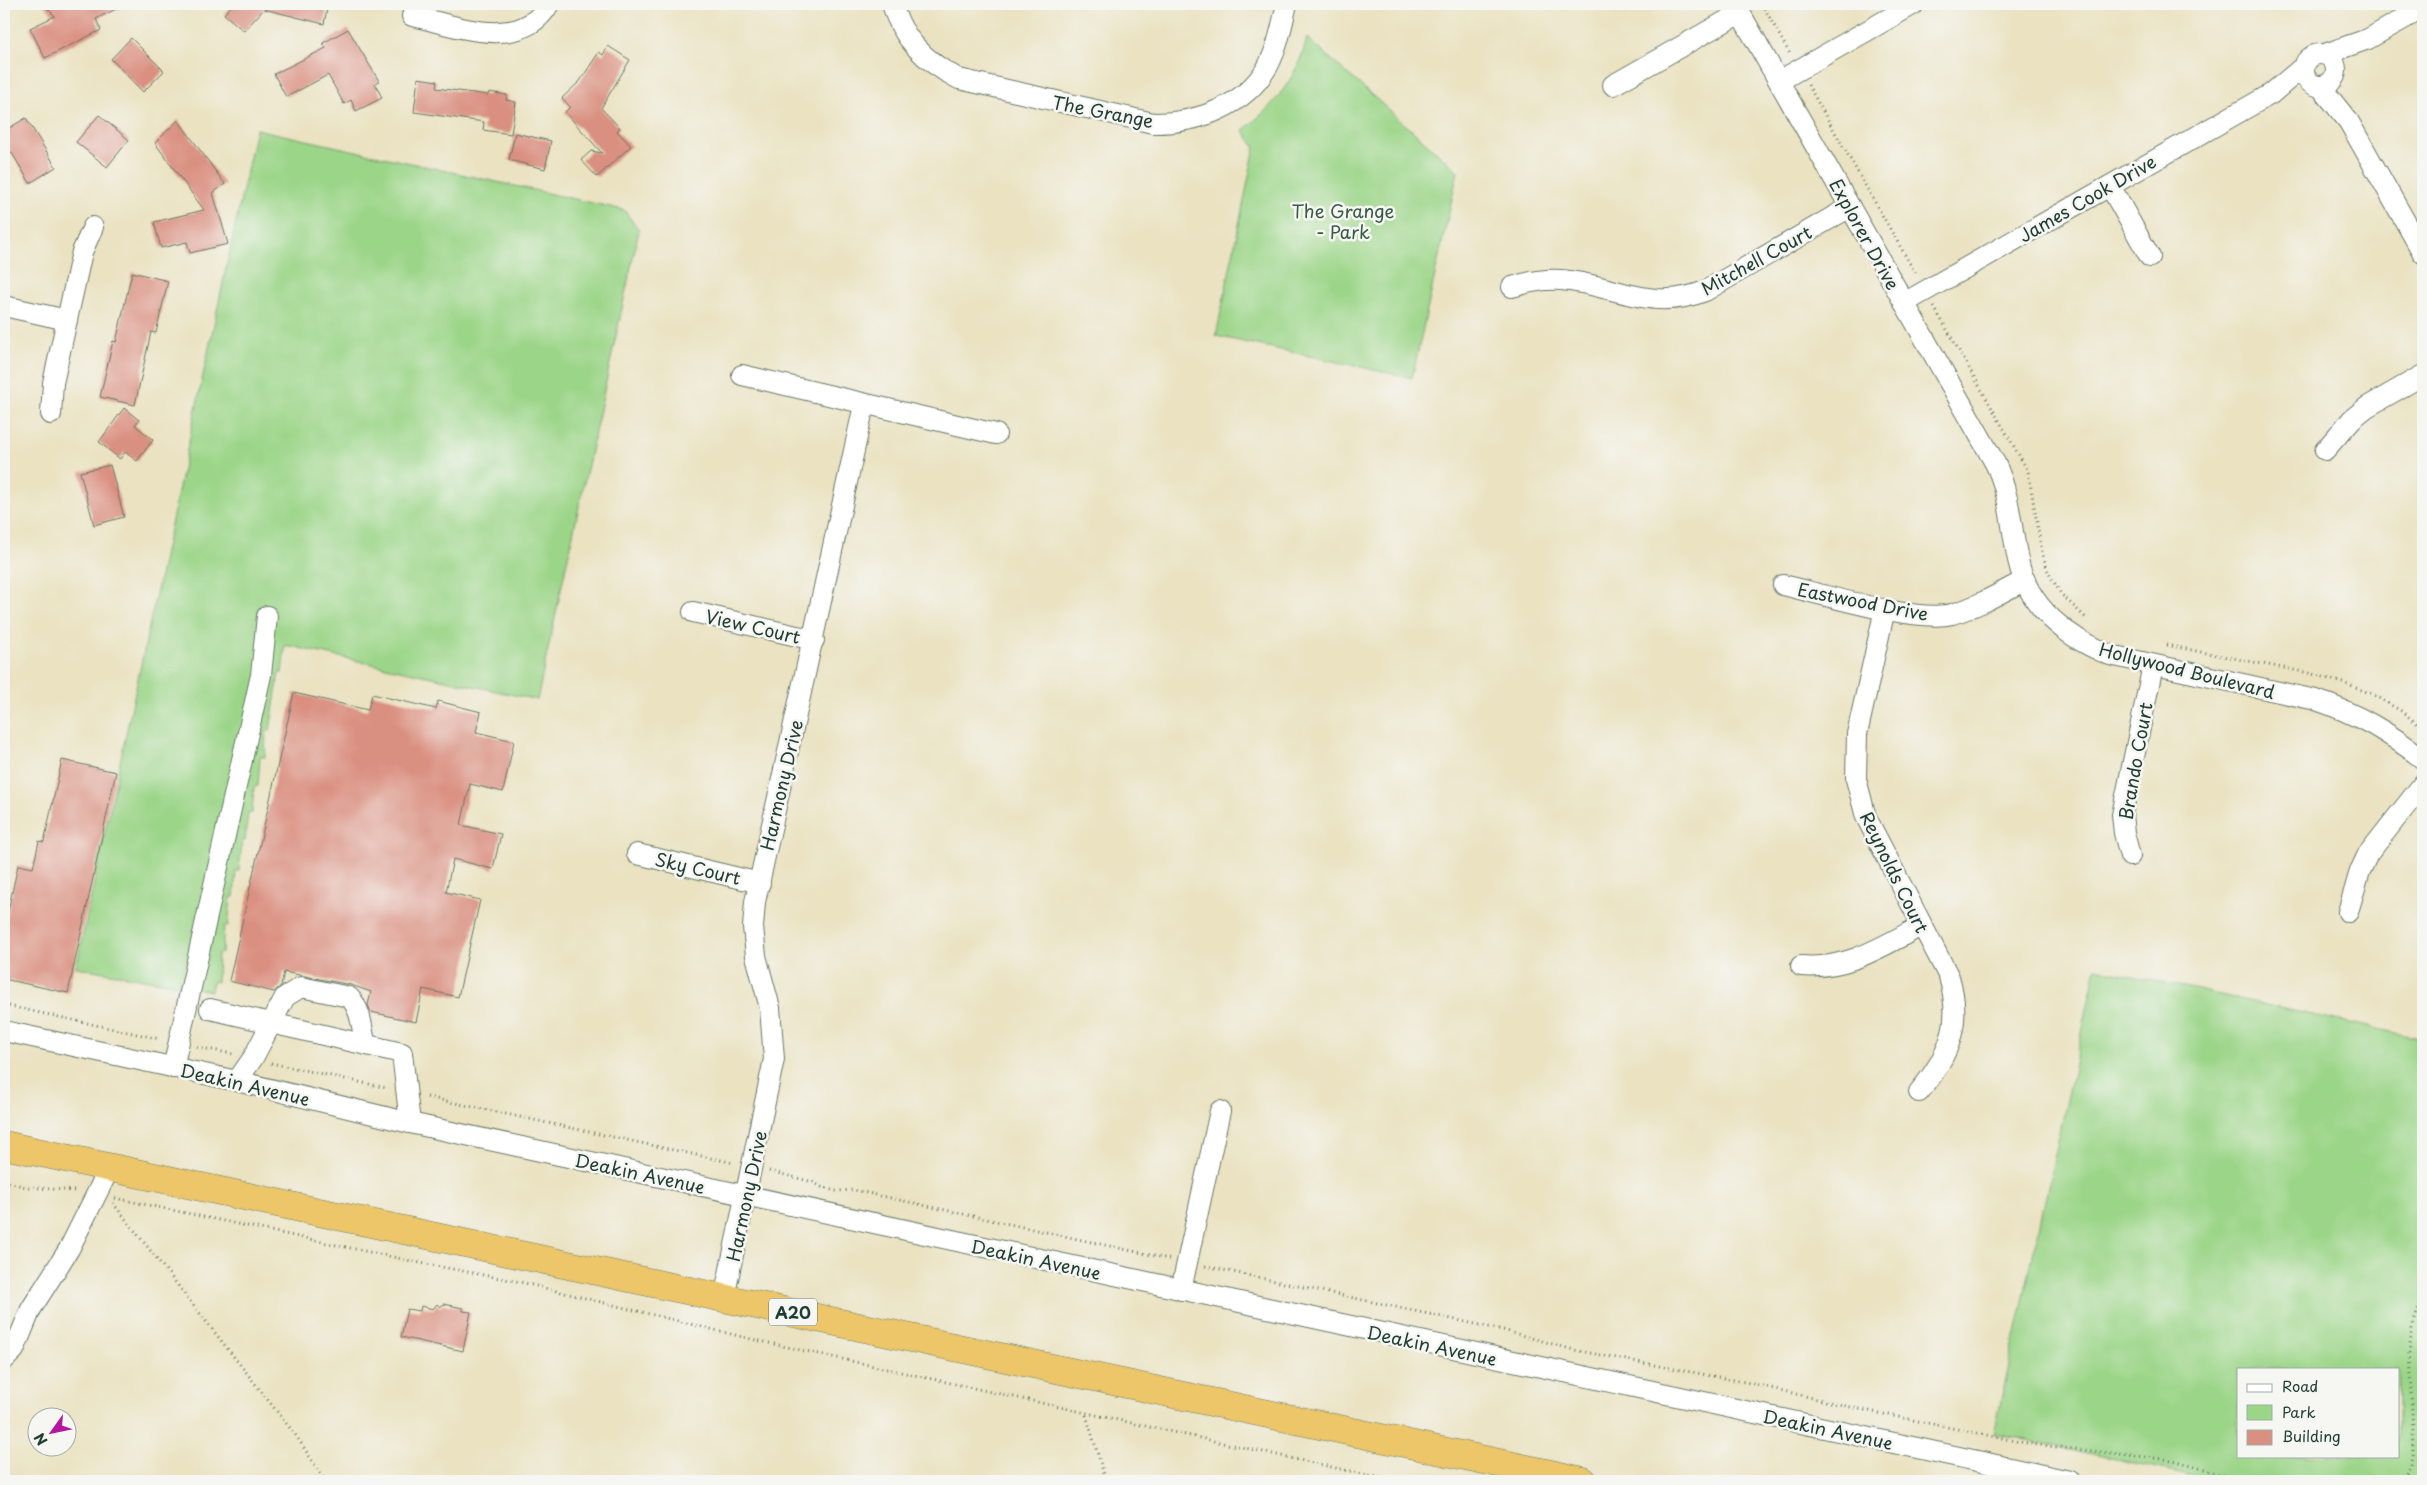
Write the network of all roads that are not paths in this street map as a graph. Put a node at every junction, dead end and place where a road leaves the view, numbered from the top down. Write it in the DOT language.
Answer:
graph roads {
  1 [pos="549,4"];
  2 [pos="892,4"];
  3 [pos="1287,4"];
  4 [pos="1914,4"];
  5 [pos="1737,8"];
  6 [pos="2423,8"];
  7 [pos="412,16"];
  8 [pos="2321,73"];
  9 [pos="1779,81"];
  10 [pos="1613,86"];
  11 [pos="2110,186"];
  12 [pos="1850,207"];
  13 [pos="93,227"];
  14 [pos="2423,253"];
  15 [pos="2150,257"];
  16 [pos="1512,287"];
  17 [pos="1904,302"];
  18 [pos="4,306"];
  19 [pos="67,320"];
  20 [pos="742,375"];
  21 [pos="2423,375"];
  22 [pos="864,405"];
  23 [pos="51,414"];
  24 [pos="996,434"];
  25 [pos="2325,450"];
  26 [pos="1996,463"];
  27 [pos="2025,580"];
  28 [pos="1783,585"];
  29 [pos="1885,609"];
  30 [pos="693,612"];
  31 [pos="266,616"];
  32 [pos="814,640"];
  33 [pos="2153,665"];
  34 [pos="2423,759"];
  35 [pos="2423,784"];
  36 [pos="637,854"];
  37 [pos="2130,856"];
  38 [pos="760,883"];
  39 [pos="2348,912"];
  40 [pos="1921,926"];
  41 [pos="1801,966"];
  42 [pos="210,1009"];
  43 [pos="271,1024"];
  44 [pos="4,1031"];
  45 [pos="365,1043"];
  46 [pos="173,1068"];
  47 [pos="237,1081"];
  48 [pos="1918,1092"];
  49 [pos="1220,1111"];
  50 [pos="410,1123"];
  51 [pos="4,1145"];
  52 [pos="109,1169"];
  53 [pos="745,1196"];
  54 [pos="1181,1290"];
  55 [pos="724,1298"];
  56 [pos="4,1360"];
  57 [pos="1583,1481"];
  58 [pos="2070,1481"];
  1 -- 7 [label="street"];
  2 -- 3 [label="street, The Grange"];
  4 -- 9 [label="street"];
  5 -- 9 [label="street, Explorer Drive"];
  5 -- 10 [label="street"];
  6 -- 8 [label="street, James Cook Drive"];
  8 -- 11 [label="street, James Cook Drive"];
  8 -- 14 [label="street"];
  9 -- 12 [label="street, Explorer Drive"];
  11 -- 15 [label="street"];
  11 -- 17 [label="street, James Cook Drive"];
  12 -- 16 [label="street, Mitchell Court"];
  12 -- 17 [label="street, Explorer Drive"];
  13 -- 19 [label="street"];
  17 -- 26 [label="street, Explorer Drive"];
  18 -- 19 [label="street"];
  19 -- 23 [label="street"];
  20 -- 22 [label="street"];
  21 -- 25 [label="street"];
  22 -- 24 [label="street"];
  22 -- 32 [label="street, Harmony Drive"];
  26 -- 27 [label="street, Hollywood Boulevard"];
  27 -- 29 [label="street, Eastwood Drive"];
  27 -- 33 [label="street, Hollywood Boulevard"];
  28 -- 29 [label="street, Eastwood Drive"];
  29 -- 40 [label="street, Reynolds Court"];
  30 -- 32 [label="street, View Court"];
  31 -- 46 [label="street"];
  32 -- 38 [label="street, Harmony Drive"];
  33 -- 34 [label="street, Hollywood Boulevard"];
  33 -- 37 [label="street, Brando Court"];
  35 -- 39 [label="street"];
  36 -- 38 [label="street, Sky Court"];
  38 -- 53 [label="street, Harmony Drive"];
  40 -- 41 [label="street"];
  40 -- 48 [label="street, Reynolds Court"];
  42 -- 43 [label="street"];
  43 -- 45 [label="street"];
  43 -- 45 [label="street"];
  43 -- 47 [label="street"];
  44 -- 46 [label="street, Deakin Avenue"];
  45 -- 50 [label="street"];
  46 -- 47 [label="street, Deakin Avenue"];
  47 -- 50 [label="street, Deakin Avenue"];
  49 -- 54 [label="street"];
  50 -- 53 [label="street, Deakin Avenue"];
  51 -- 52 [label="highway, A20"];
  52 -- 55 [label="highway, A20"];
  52 -- 56 [label="street"];
  53 -- 54 [label="street, Deakin Avenue"];
  53 -- 55 [label="street, Harmony Drive"];
  54 -- 58 [label="street, Deakin Avenue"];
  55 -- 57 [label="highway, A20"];
}
